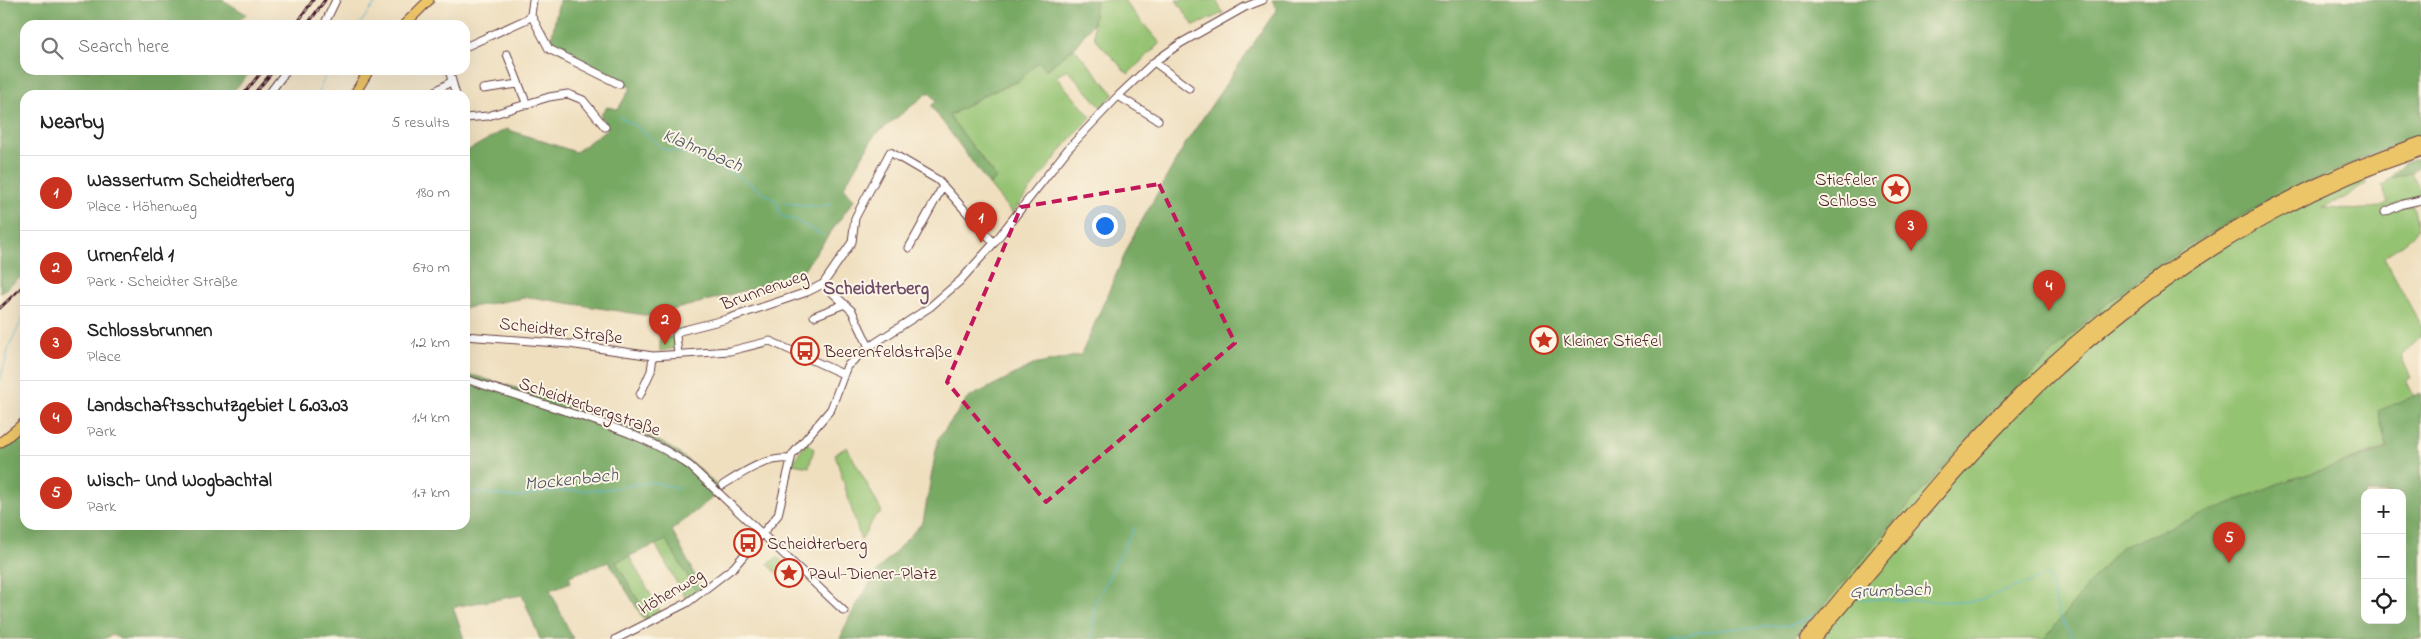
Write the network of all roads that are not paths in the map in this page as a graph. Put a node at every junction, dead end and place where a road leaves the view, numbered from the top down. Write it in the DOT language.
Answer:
graph roads {
  1 [pos="336,0"];
  2 [pos="429,0"];
  3 [pos="532,0"];
  4 [pos="1263,0"];
  5 [pos="531,15"];
  6 [pos="326,20"];
  7 [pos="409,20"];
  8 [pos="470,45"];
  9 [pos="507,54"];
  10 [pos="1154,62"];
  11 [pos="283,75"];
  12 [pos="366,75"];
  13 [pos="450,75"];
  14 [pos="452,81"];
  15 [pos="518,84"];
  16 [pos="619,84"];
  17 [pos="1189,88"];
  18 [pos="483,89"];
  19 [pos="272,90"];
  20 [pos="357,90"];
  21 [pos="437,90"];
  22 [pos="455,90"];
  23 [pos="1118,96"];
  24 [pos="527,105"];
  25 [pos="470,118"];
  26 [pos="1158,120"];
  27 [pos="604,127"];
  28 [pos="2421,142"];
  29 [pos="2421,150"];
  30 [pos="943,186"];
  31 [pos="2421,200"];
  32 [pos="2385,212"];
  33 [pos="994,243"];
  34 [pos="910,248"];
  35 [pos="823,284"];
  36 [pos="845,304"];
  37 [pos="814,316"];
  38 [pos="470,336"];
  39 [pos="869,347"];
  40 [pos="678,354"];
  41 [pos="653,356"];
  42 [pos="843,374"];
  43 [pos="470,382"];
  44 [pos="640,395"];
  45 [pos="20,426"];
  46 [pos="0,444"];
  47 [pos="790,459"];
  48 [pos="723,485"];
  49 [pos="759,534"];
  50 [pos="1897,537"];
  51 [pos="844,611"];
  52 [pos="616,639"];
  53 [pos="1804,639"];
  54 [pos="1815,639"];
  1 -- 6 [label="street"];
  2 -- 7 [label="main road"];
  3 -- 5 [label="street"];
  4 -- 10 [label="street"];
  5 -- 8 [label="street"];
  5 -- 16 [label="street"];
  9 -- 15 [label="street"];
  10 -- 17 [label="street"];
  10 -- 23 [label="street"];
  11 -- 19 [label="street"];
  12 -- 20 [label="main road"];
  13 -- 14 [label="street"];
  14 -- 21 [label="street"];
  14 -- 22 [label="street"];
  15 -- 18 [label="street"];
  15 -- 24 [label="street"];
  23 -- 26 [label="street"];
  23 -- 33 [label="street"];
  24 -- 25 [label="street"];
  24 -- 27 [label="street"];
  28 -- 50 [label="highway"];
  29 -- 50 [label="highway"];
  30 -- 33 [label="street"];
  30 -- 34 [label="street"];
  30 -- 35 [label="street, Brunnenweg"];
  31 -- 32 [label="street"];
  33 -- 39 [label="street, Höhenweg"];
  35 -- 36 [label="street"];
  35 -- 40 [label="street, Brunnenweg"];
  36 -- 37 [label="street"];
  36 -- 39 [label="street"];
  38 -- 41 [label="street, Scheidter Straße"];
  39 -- 42 [label="street, Höhenweg"];
  40 -- 41 [label="street, Scheidter Straße"];
  40 -- 42 [label="street, Scheidter Straße"];
  41 -- 44 [label="street"];
  42 -- 47 [label="street, Höhenweg"];
  43 -- 49 [label="street, Scheidterbergstraße"];
  45 -- 46 [label="main road"];
  47 -- 48 [label="street"];
  47 -- 49 [label="street, Höhenweg"];
  49 -- 51 [label="street, Scheidterbergstraße"];
  49 -- 52 [label="street, Höhenweg"];
  50 -- 53 [label="highway"];
  50 -- 54 [label="highway"];
}
